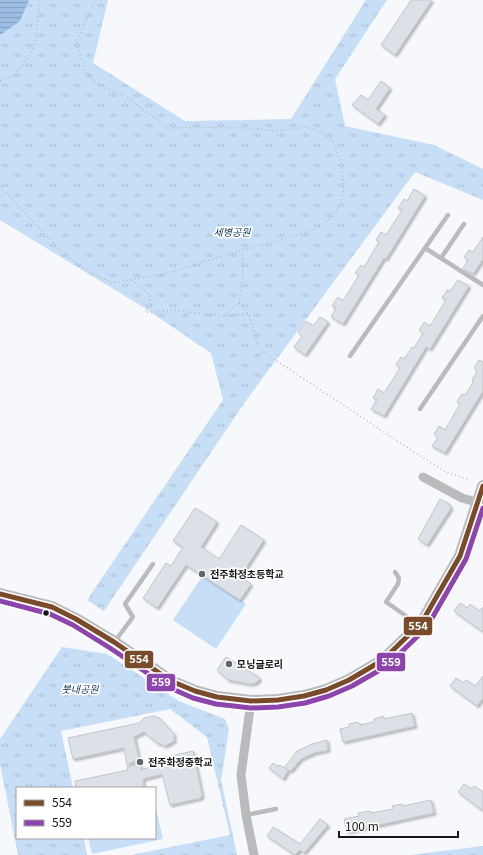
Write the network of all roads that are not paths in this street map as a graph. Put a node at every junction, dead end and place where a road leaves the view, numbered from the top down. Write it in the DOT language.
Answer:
graph roads {
  1 [pos="448,215"];
  2 [pos="464,224"];
  3 [pos="426,248"];
  4 [pos="441,258"];
  5 [pos="483,285"];
  6 [pos="483,316"];
  7 [pos="350,356"];
  8 [pos="420,409"];
  9 [pos="423,477"];
  10 [pos="483,486"];
  11 [pos="480,503"];
  12 [pos="152,564"];
  13 [pos="395,572"];
  14 [pos="0,594"];
  15 [pos="419,625"];
  16 [pos="114,642"];
  17 [pos="251,701"];
  18 [pos="276,809"];
  19 [pos="246,815"];
  20 [pos="254,855"];
  1 -- 3 [label="lane"];
  2 -- 4 [label="lane"];
  3 -- 4 [label="lane"];
  3 -- 7 [label="lane"];
  4 -- 5 [label="lane"];
  6 -- 8 [label="lane"];
  9 -- 11 [label="street"];
  10 -- 11 [label="street"];
  11 -- 15 [label="street"];
  12 -- 16 [label="lane"];
  13 -- 15 [label="lane"];
  14 -- 16 [label="street"];
  15 -- 17 [label="street"];
  16 -- 17 [label="street"];
  17 -- 19 [label="street"];
  18 -- 19 [label="lane"];
  19 -- 20 [label="street"];
}
